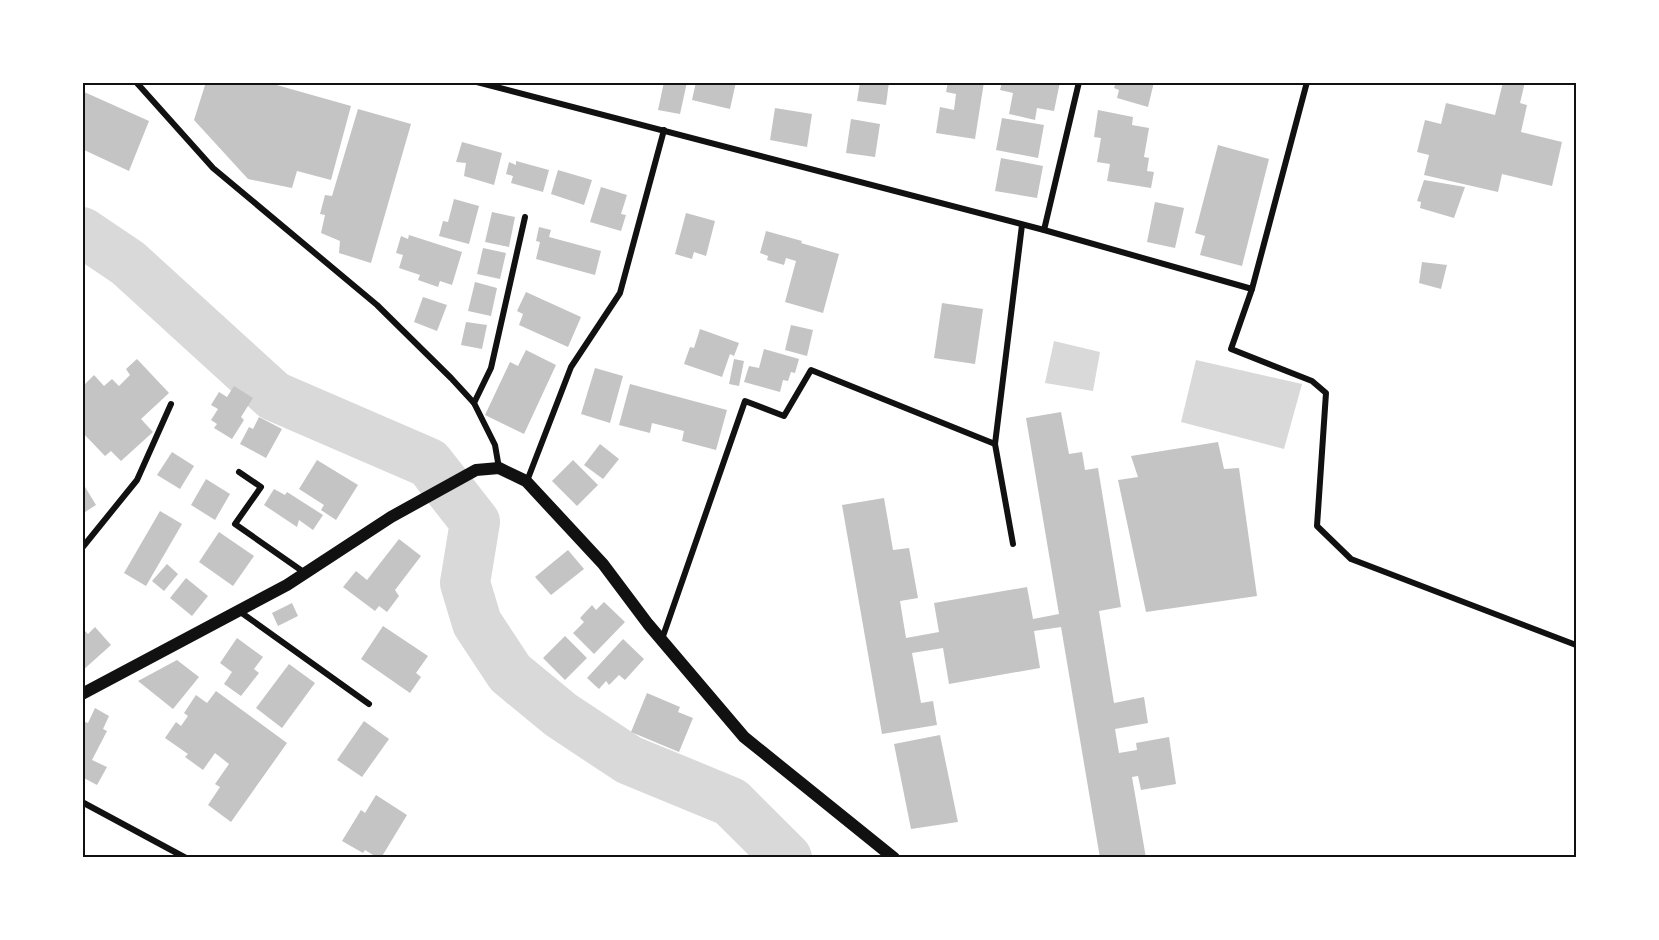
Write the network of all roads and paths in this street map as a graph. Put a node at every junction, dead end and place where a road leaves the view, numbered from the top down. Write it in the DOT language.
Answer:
graph roads {
  1 [pos="136,82"];
  2 [pos="477,82"];
  3 [pos="1079,82"];
  4 [pos="1306,82"];
  5 [pos="664,130"];
  6 [pos="525,217"];
  7 [pos="1022,225"];
  8 [pos="1044,230"];
  9 [pos="1252,289"];
  10 [pos="474,403"];
  11 [pos="171,404"];
  12 [pos="995,444"];
  13 [pos="499,468"];
  14 [pos="240,472"];
  15 [pos="526,481"];
  16 [pos="1013,544"];
  17 [pos="82,548"];
  18 [pos="305,573"];
  19 [pos="239,611"];
  20 [pos="662,640"];
  21 [pos="1576,645"];
  22 [pos="82,694"];
  23 [pos="369,704"];
  24 [pos="82,802"];
  25 [pos="186,858"];
  26 [pos="894,858"];
  1 -- 10 [label="street"];
  2 -- 5 [label="street"];
  3 -- 8 [label="street"];
  4 -- 9 [label="street"];
  5 -- 7 [label="street"];
  5 -- 15 [label="street"];
  6 -- 10 [label="street"];
  7 -- 8 [label="street"];
  7 -- 12 [label="street"];
  8 -- 9 [label="street"];
  9 -- 21 [label="street"];
  10 -- 13 [label="street"];
  11 -- 17 [label="street"];
  12 -- 16 [label="street"];
  12 -- 20 [label="street"];
  13 -- 15 [label="main road"];
  13 -- 18 [label="main road"];
  14 -- 18 [label="street"];
  15 -- 20 [label="main road"];
  18 -- 19 [label="main road"];
  19 -- 22 [label="main road"];
  19 -- 23 [label="street"];
  20 -- 26 [label="main road"];
  24 -- 25 [label="street"];
}
